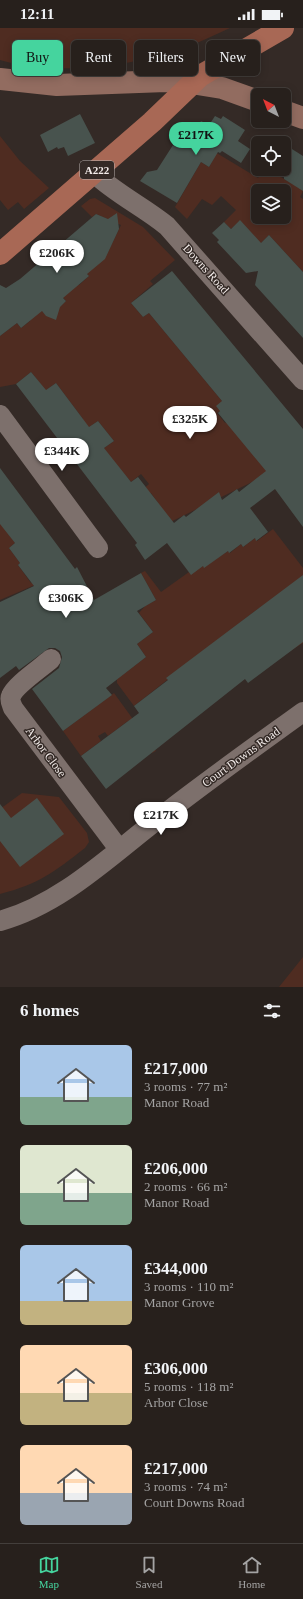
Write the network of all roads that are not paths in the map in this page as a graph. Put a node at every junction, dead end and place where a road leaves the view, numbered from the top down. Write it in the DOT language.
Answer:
graph roads {
  1 [pos="283,28"];
  2 [pos="0,79"];
  3 [pos="191,83"];
  4 [pos="251,98"];
  5 [pos="291,113"];
  6 [pos="303,118"];
  7 [pos="94,173"];
  8 [pos="0,254"];
  9 [pos="303,380"];
  10 [pos="0,415"];
  11 [pos="98,548"];
  12 [pos="51,660"];
  13 [pos="303,712"];
  14 [pos="119,849"];
  15 [pos="0,921"];
  1 -- 3 [label="main road, A222"];
  2 -- 3 [label="main road"];
  3 -- 4 [label="main road"];
  3 -- 7 [label="main road, A222"];
  5 -- 6 [label="main road"];
  7 -- 8 [label="main road, A222"];
  7 -- 9 [label="street, Downs Road"];
  10 -- 11 [label="street"];
  12 -- 14 [label="street, Arbor Close"];
  13 -- 14 [label="street, Court Downs Road"];
  14 -- 15 [label="street, Court Downs Road"];
}
